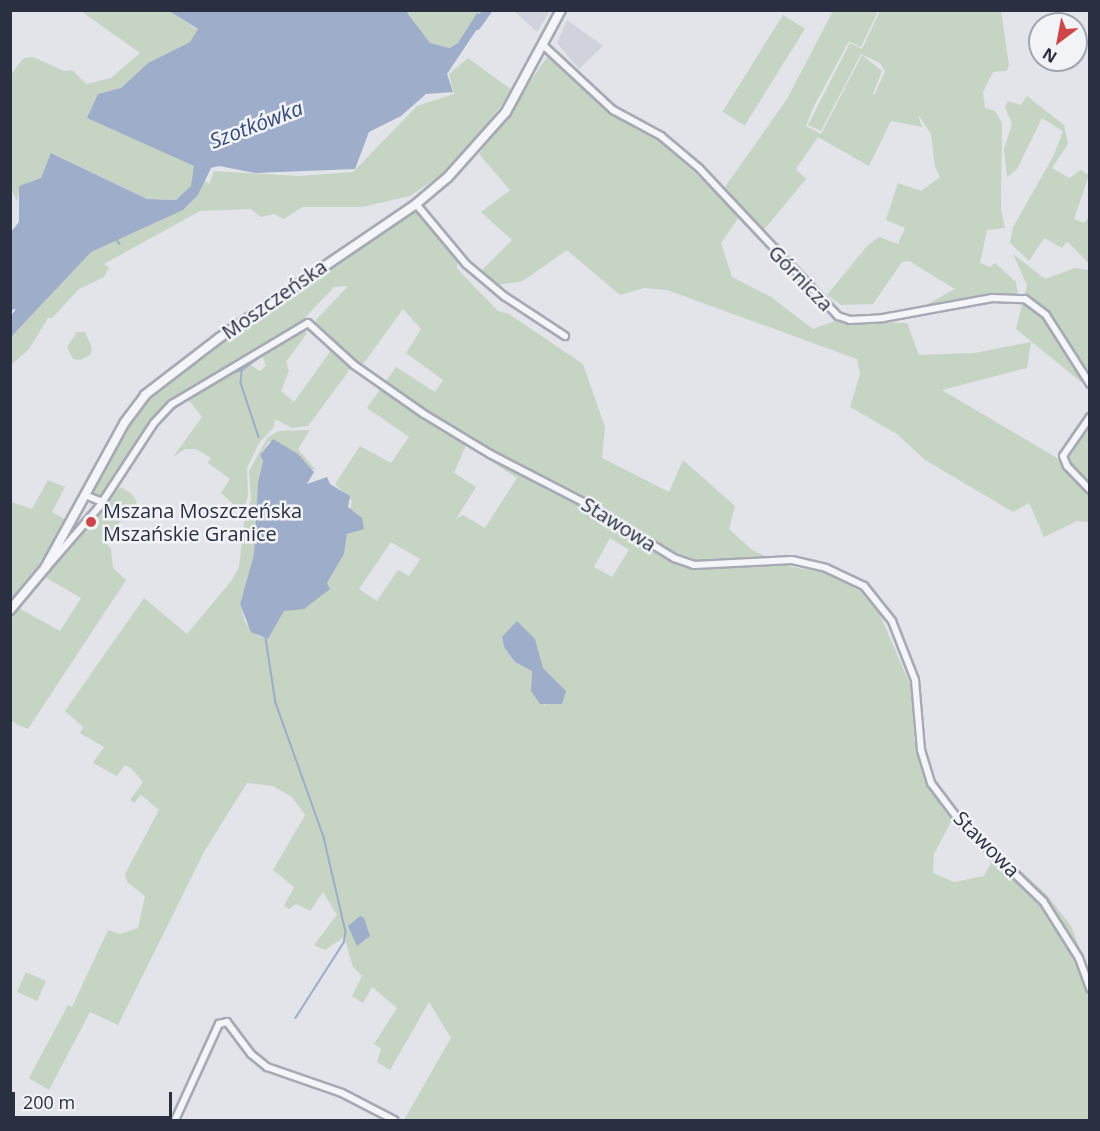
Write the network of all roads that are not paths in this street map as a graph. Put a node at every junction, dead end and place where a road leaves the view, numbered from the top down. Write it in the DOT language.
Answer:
graph roads {
  1 [pos="561,10"];
  2 [pos="543,45"];
  3 [pos="416,204"];
  4 [pos="565,336"];
  5 [pos="1089,384"];
  6 [pos="1089,417"];
  7 [pos="1089,490"];
  8 [pos="86,495"];
  9 [pos="102,502"];
  10 [pos="45,568"];
  11 [pos="10,610"];
  12 [pos="1089,989"];
  13 [pos="175,1120"];
  14 [pos="394,1120"];
  1 -- 2 [label="street, Moszczeńska"];
  2 -- 3 [label="street, Moszczeńska"];
  2 -- 5 [label="street, Górnicza"];
  3 -- 4 [label="street"];
  3 -- 8 [label="street, Moszczeńska"];
  6 -- 7 [label="street"];
  8 -- 9 [label="street"];
  8 -- 10 [label="street, Moszczeńska"];
  9 -- 10 [label="street, Stawowa"];
  9 -- 12 [label="street, Stawowa"];
  10 -- 11 [label="street, Moszczeńska"];
  13 -- 14 [label="street"];
}
